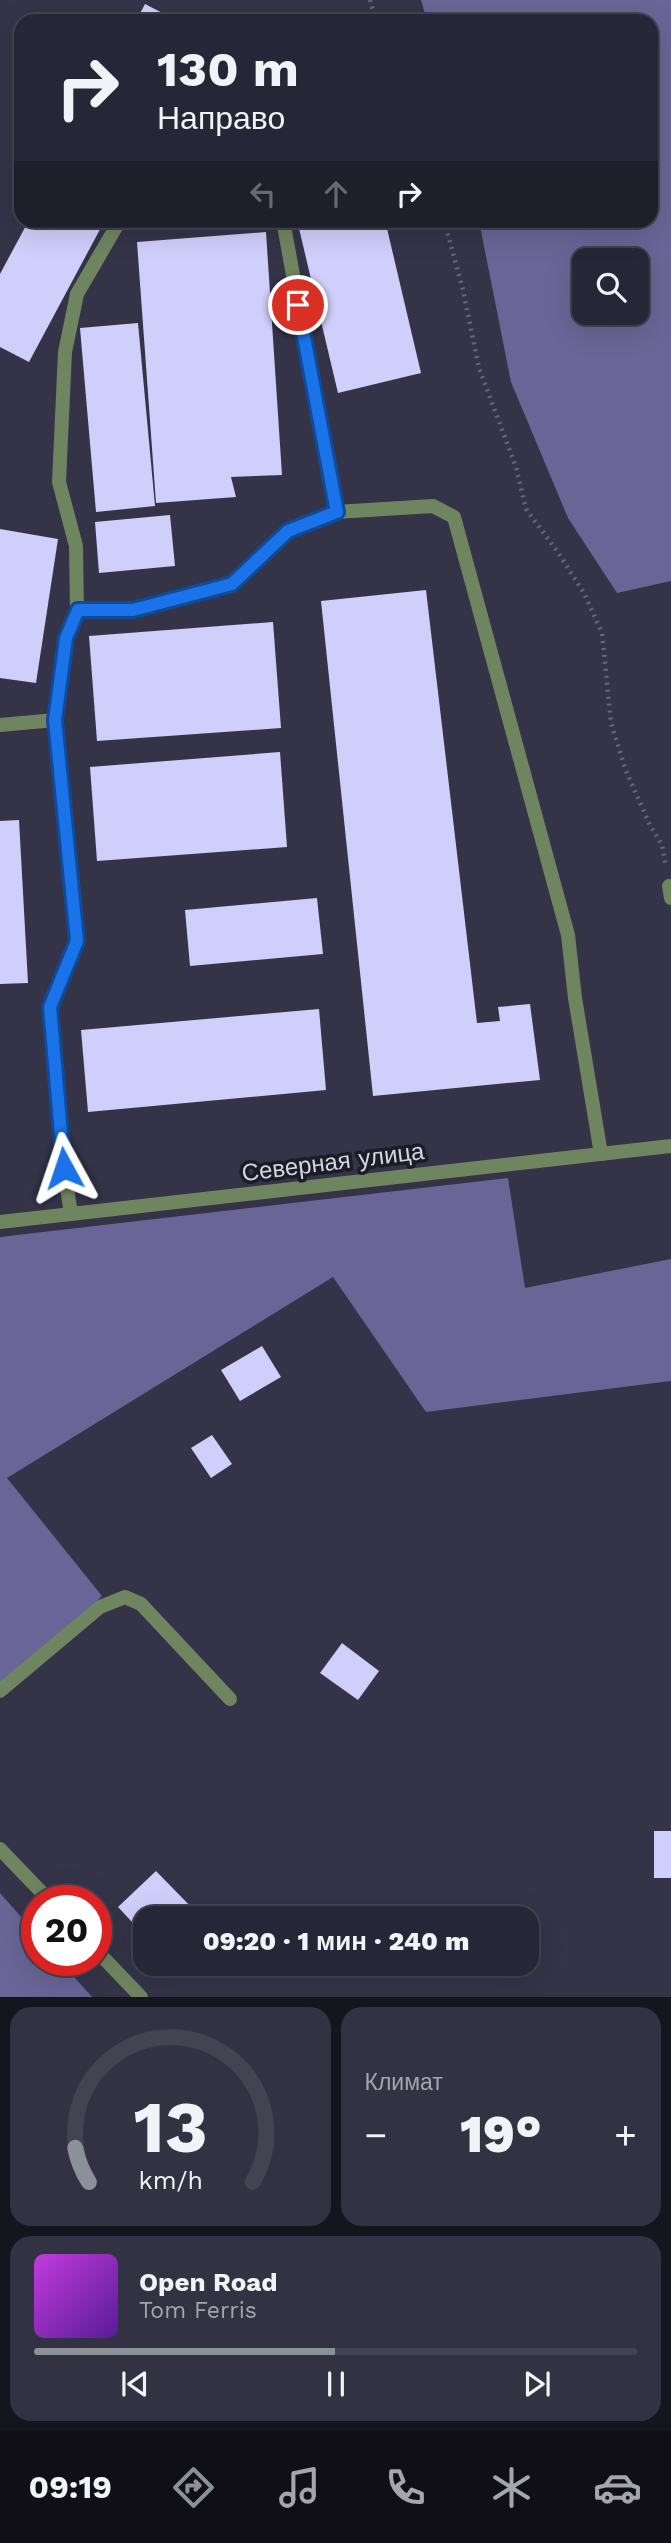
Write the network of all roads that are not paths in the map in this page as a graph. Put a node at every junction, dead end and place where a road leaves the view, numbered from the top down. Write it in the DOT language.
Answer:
graph roads {
  1 [pos="115,228"];
  2 [pos="284,228"];
  3 [pos="337,512"];
  4 [pos="78,610"];
  5 [pos="55,720"];
  6 [pos="0,724"];
  7 [pos="671,1146"];
  8 [pos="601,1154"];
  9 [pos="71,1214"];
  10 [pos="0,1222"];
  11 [pos="0,1690"];
  12 [pos="230,1699"];
  13 [pos="0,1849"];
  14 [pos="35,1885"];
  15 [pos="112,1967"];
  16 [pos="141,1997"];
  1 -- 4 [label="street"];
  2 -- 3 [label="street"];
  3 -- 4 [label="street"];
  3 -- 8 [label="street"];
  4 -- 5 [label="street"];
  5 -- 6 [label="street"];
  5 -- 9 [label="street"];
  7 -- 8 [label="street, Северная улица"];
  8 -- 9 [label="street, Северная улица"];
  9 -- 10 [label="street, Северная улица"];
  11 -- 12 [label="street"];
  13 -- 14 [label="street"];
  15 -- 16 [label="street"];
}
